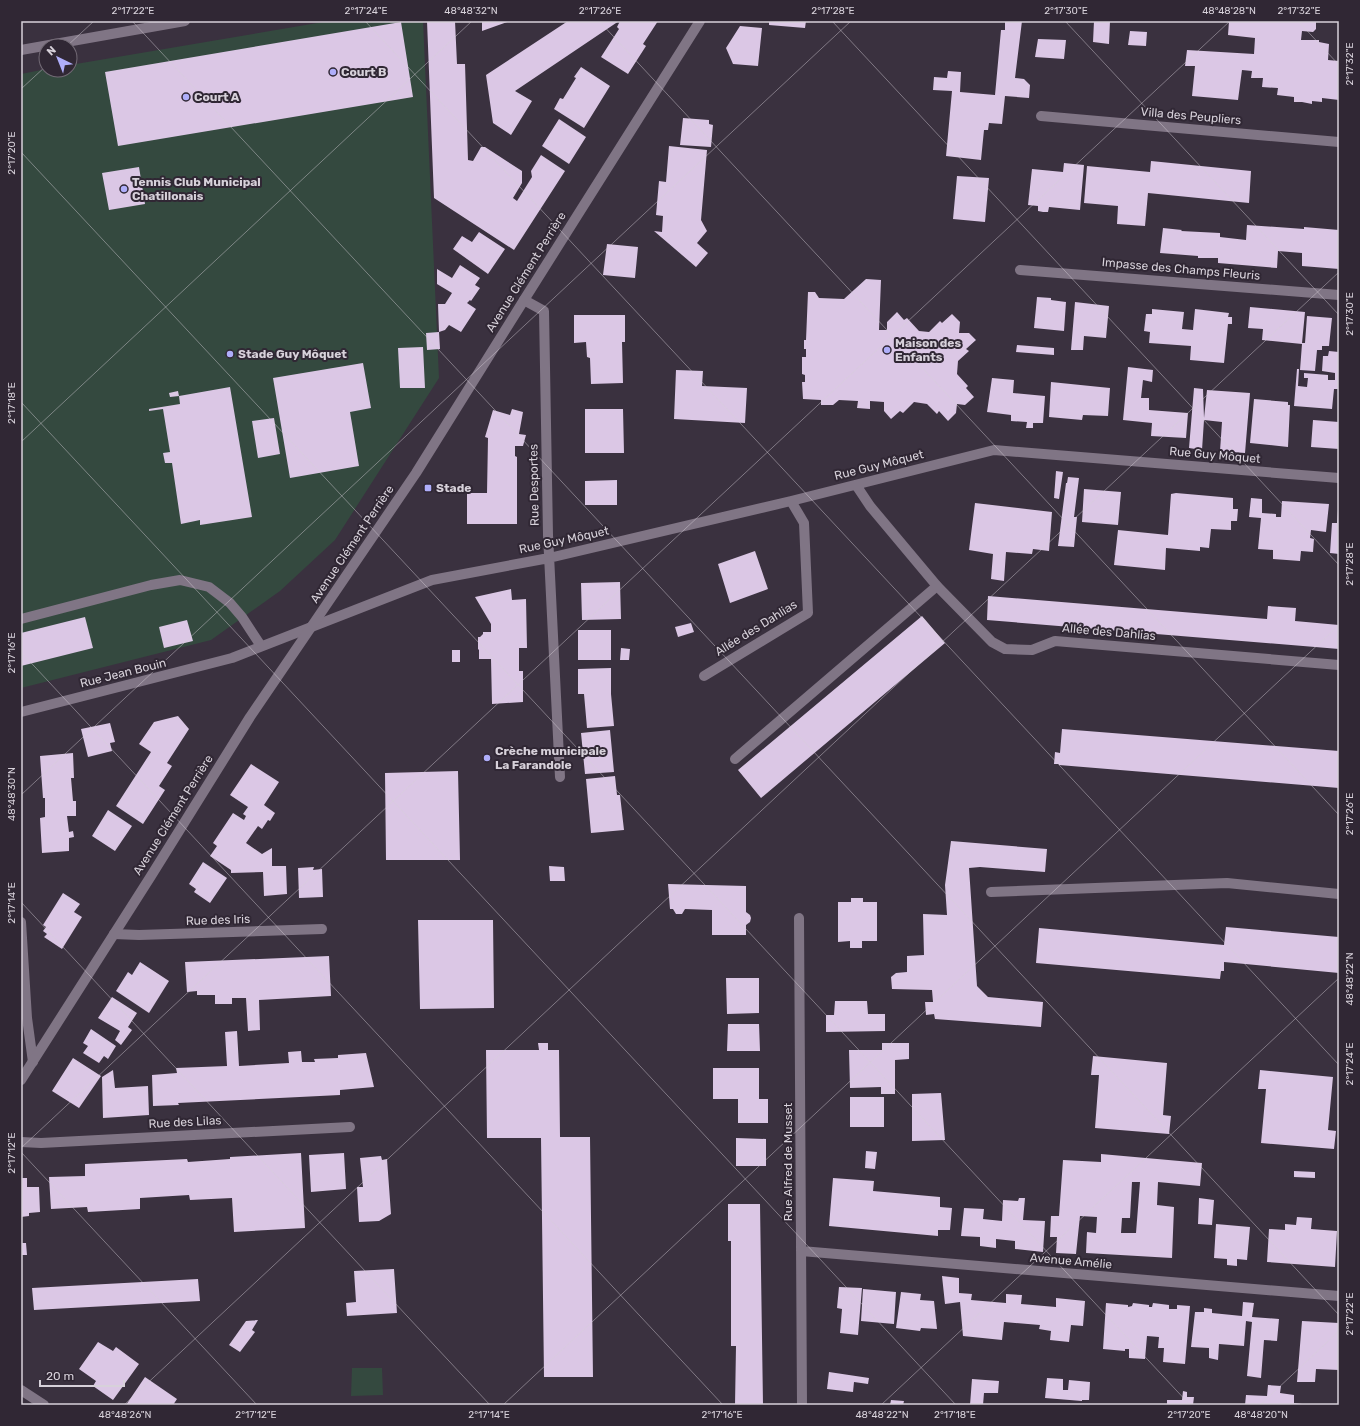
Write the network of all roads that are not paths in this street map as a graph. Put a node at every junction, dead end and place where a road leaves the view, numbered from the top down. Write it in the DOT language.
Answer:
graph roads {
  1 [pos="185,21"];
  2 [pos="700,21"];
  3 [pos="21,50"];
  4 [pos="1041,116"];
  5 [pos="1339,142"];
  6 [pos="1020,270"];
  7 [pos="1339,295"];
  8 [pos="524,300"];
  9 [pos="1339,478"];
  10 [pos="856,485"];
  11 [pos="791,501"];
  12 [pos="549,558"];
  13 [pos="937,586"];
  14 [pos="21,619"];
  15 [pos="311,627"];
  16 [pos="261,646"];
  17 [pos="1339,665"];
  18 [pos="704,676"];
  19 [pos="21,712"];
  20 [pos="735,759"];
  21 [pos="560,777"];
  22 [pos="991,892"];
  23 [pos="1339,894"];
  24 [pos="799,918"];
  25 [pos="21,922"];
  26 [pos="322,929"];
  27 [pos="114,934"];
  28 [pos="33,1062"];
  29 [pos="21,1080"];
  30 [pos="350,1127"];
  31 [pos="21,1142"];
  32 [pos="801,1252"];
  33 [pos="1339,1296"];
  34 [pos="21,1390"];
  35 [pos="44,1405"];
  36 [pos="802,1405"];
  1 -- 3 [label="street"];
  2 -- 8 [label="street, Avenue Clément Perrière"];
  4 -- 5 [label="street, Villa des Peupliers"];
  6 -- 7 [label="street, Impasse des Champs Fleuris"];
  8 -- 12 [label="street, Rue Desportes"];
  8 -- 15 [label="street, Avenue Clément Perrière"];
  9 -- 10 [label="street, Rue Guy Môquet"];
  10 -- 11 [label="street, Rue Guy Môquet"];
  10 -- 13 [label="street, Allée des Dahlias"];
  11 -- 12 [label="street, Rue Guy Môquet"];
  11 -- 18 [label="street, Allée des Dahlias"];
  12 -- 15 [label="street, Rue Guy Môquet"];
  12 -- 21 [label="street, Rue Desportes"];
  13 -- 17 [label="street, Allée des Dahlias"];
  13 -- 20 [label="street"];
  14 -- 16 [label="street"];
  15 -- 16 [label="street, Rue Jean Bouin"];
  15 -- 27 [label="street, Avenue Clément Perrière"];
  16 -- 19 [label="street, Rue Jean Bouin"];
  22 -- 23 [label="street"];
  24 -- 32 [label="street, Rue Alfred de Musset"];
  25 -- 28 [label="street"];
  26 -- 27 [label="street, Rue des Iris"];
  27 -- 28 [label="street, Avenue Clément Perrière"];
  28 -- 29 [label="street, Avenue Clément Perrière"];
  30 -- 31 [label="street, Rue des Lilas"];
  32 -- 33 [label="street, Avenue Amélie"];
  32 -- 36 [label="street, Rue Alfred de Musset"];
  34 -- 35 [label="street"];
}
